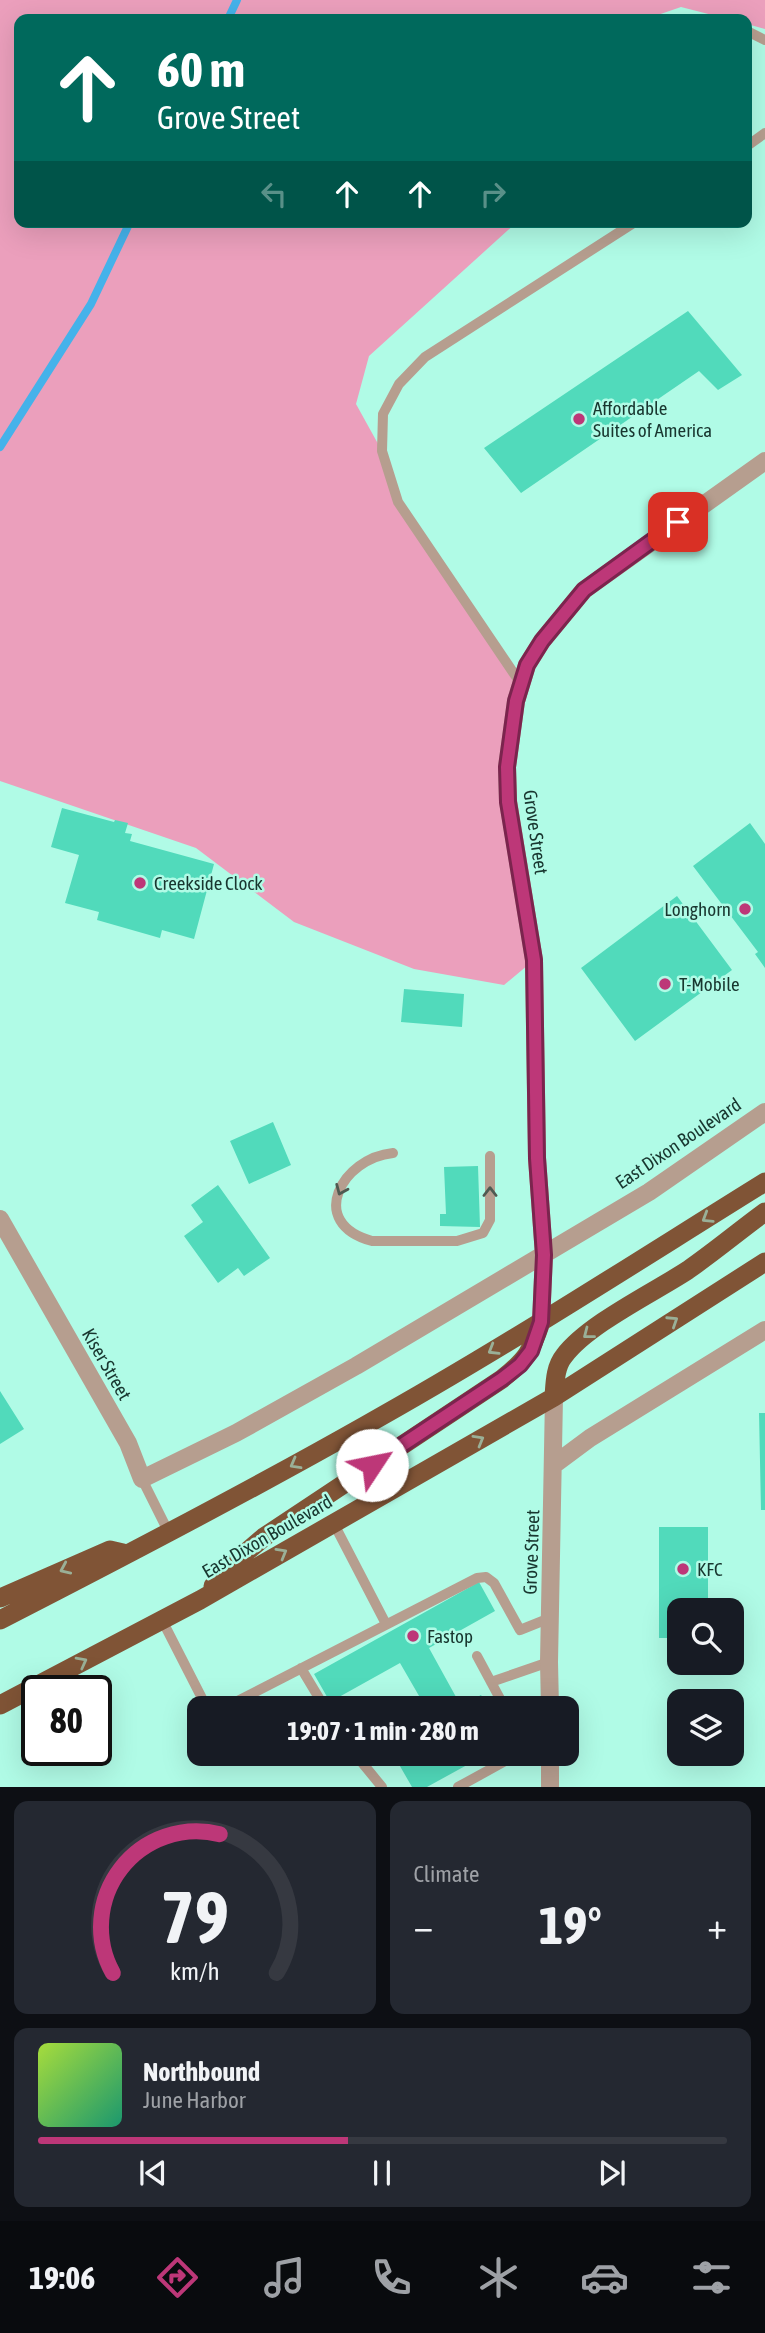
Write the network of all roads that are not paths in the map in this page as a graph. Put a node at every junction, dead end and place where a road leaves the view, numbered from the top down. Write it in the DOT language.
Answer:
graph roads {
  1 [pos="626,228"];
  2 [pos="765,461"];
  3 [pos="521,684"];
  4 [pos="765,1112"];
  5 [pos="393,1153"];
  6 [pos="490,1156"];
  7 [pos="765,1182"];
  8 [pos="765,1212"];
  9 [pos="0,1219"];
  10 [pos="544,1255"];
  11 [pos="765,1262"];
  12 [pos="541,1322"];
  13 [pos="765,1330"];
  14 [pos="554,1397"];
  15 [pos="555,1464"];
  16 [pos="142,1479"];
  17 [pos="334,1524"];
  18 [pos="169,1533"];
  19 [pos="127,1555"];
  20 [pos="0,1598"];
  21 [pos="200,1600"];
  22 [pos="550,1618"];
  23 [pos="0,1620"];
  24 [pos="162,1620"];
  25 [pos="386,1624"];
  26 [pos="477,1656"];
  27 [pos="549,1662"];
  28 [pos="301,1668"];
  29 [pos="491,1682"];
  30 [pos="200,1696"];
  31 [pos="247,1696"];
  32 [pos="318,1696"];
  33 [pos="499,1696"];
  34 [pos="550,1696"];
  35 [pos="0,1705"];
  36 [pos="365,1766"];
  37 [pos="497,1766"];
  38 [pos="551,1766"];
  39 [pos="382,1787"];
  40 [pos="458,1787"];
  41 [pos="550,1787"];
  1 -- 3 [label="lane"];
  2 -- 3 [label="street, Grove Street"];
  3 -- 10 [label="street, Grove Street"];
  4 -- 10 [label="street, East Dixon Boulevard"];
  5 -- 6 [label="lane, one-way"];
  7 -- 12 [label="highway, one-way"];
  8 -- 14 [label="highway, one-way"];
  9 -- 16 [label="street, Kiser Street"];
  10 -- 12 [label="street, Grove Street"];
  10 -- 16 [label="street, East Dixon Boulevard"];
  14 -- 11 [label="highway, East Dixon Boulevard, one-way"];
  12 -- 18 [label="highway, one-way"];
  12 -- 21 [label="highway"];
  13 -- 15 [label="street"];
  14 -- 15 [label="street, Grove Street"];
  17 -- 14 [label="highway, East Dixon Boulevard, one-way"];
  15 -- 22 [label="street, Grove Street"];
  16 -- 18 [label="lane, Kiser Street"];
  21 -- 17 [label="highway, East Dixon Boulevard, one-way"];
  17 -- 25 [label="lane"];
  18 -- 19 [label="highway"];
  19 -- 20 [label="highway, one-way"];
  19 -- 23 [label="highway"];
  21 -- 24 [label="highway, East Dixon Boulevard"];
  22 -- 25 [label="lane"];
  22 -- 27 [label="street, Grove Street"];
  24 -- 30 [label="lane"];
  35 -- 24 [label="highway, East Dixon Boulevard, one-way"];
  25 -- 28 [label="lane"];
  26 -- 29 [label="lane"];
  27 -- 29 [label="lane"];
  27 -- 34 [label="street, Grove Street"];
  28 -- 31 [label="lane"];
  28 -- 32 [label="lane"];
  29 -- 33 [label="lane"];
  36 -- 39 [label="lane"];
  37 -- 40 [label="lane"];
  38 -- 41 [label="street"];
}
